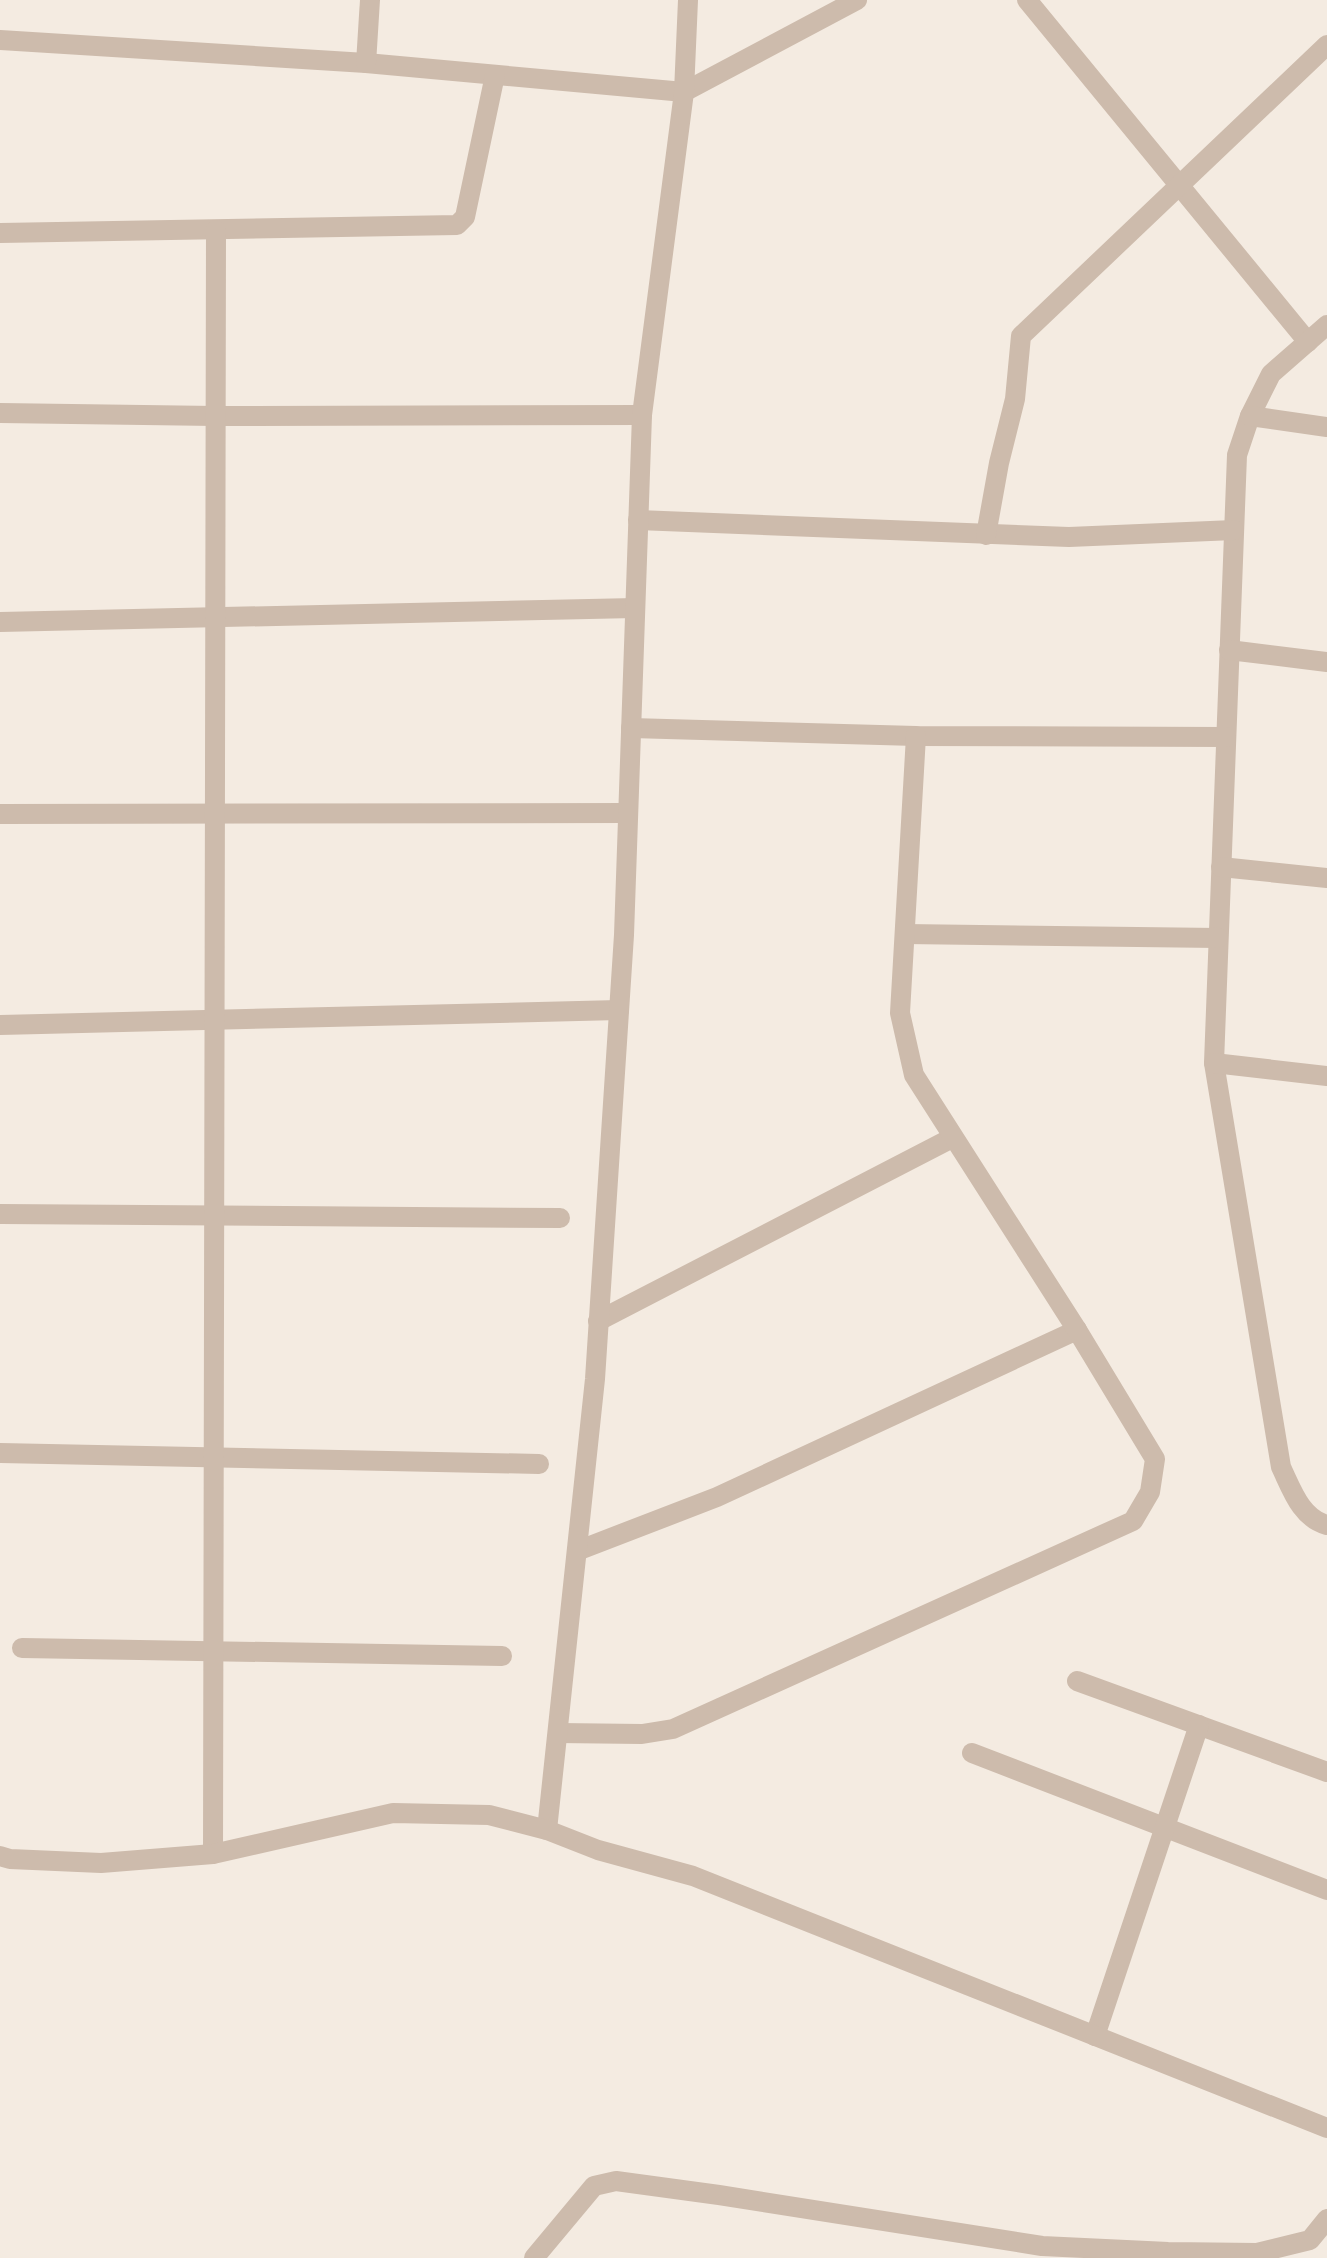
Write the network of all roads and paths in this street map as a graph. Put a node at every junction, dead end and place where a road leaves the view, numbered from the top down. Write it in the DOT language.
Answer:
graph roads {
  1 [pos="370,0"];
  2 [pos="688,0"];
  3 [pos="857,0"];
  4 [pos="1027,0"];
  5 [pos="0,40"];
  6 [pos="1327,45"];
  7 [pos="366,63"];
  8 [pos="495,75"];
  9 [pos="684,92"];
  10 [pos="1179,185"];
  11 [pos="216,230"];
  12 [pos="0,233"];
  13 [pos="1327,325"];
  14 [pos="1308,342"];
  15 [pos="0,413"];
  16 [pos="642,415"];
  17 [pos="215,416"];
  18 [pos="1250,416"];
  19 [pos="1327,427"];
  20 [pos="638,520"];
  21 [pos="1234,530"];
  22 [pos="986,535"];
  23 [pos="635,608"];
  24 [pos="215,617"];
  25 [pos="0,622"];
  26 [pos="1229,650"];
  27 [pos="1327,662"];
  28 [pos="631,728"];
  29 [pos="916,736"];
  30 [pos="1226,737"];
  31 [pos="215,813"];
  32 [pos="628,813"];
  33 [pos="0,814"];
  34 [pos="1221,867"];
  35 [pos="1327,878"];
  36 [pos="905,934"];
  37 [pos="1218,938"];
  38 [pos="619,1010"];
  39 [pos="215,1020"];
  40 [pos="0,1025"];
  41 [pos="1214,1063"];
  42 [pos="1327,1076"];
  43 [pos="952,1138"];
  44 [pos="0,1214"];
  45 [pos="214,1216"];
  46 [pos="560,1218"];
  47 [pos="598,1321"];
  48 [pos="1077,1330"];
  49 [pos="0,1453"];
  50 [pos="214,1457"];
  51 [pos="539,1464"];
  52 [pos="1327,1525"];
  53 [pos="577,1551"];
  54 [pos="22,1648"];
  55 [pos="214,1651"];
  56 [pos="502,1656"];
  57 [pos="1077,1681"];
  58 [pos="1199,1725"];
  59 [pos="558,1733"];
  60 [pos="972,1753"];
  61 [pos="1327,1772"];
  62 [pos="1164,1828"];
  63 [pos="547,1830"];
  64 [pos="213,1854"];
  65 [pos="0,1856"];
  66 [pos="1327,1890"];
  67 [pos="1095,2036"];
  68 [pos="1327,2128"];
  69 [pos="1327,2219"];
  70 [pos="534,2258"];
  1 -- 7 [label="street"];
  2 -- 9 [label="street"];
  3 -- 9 [label="street"];
  4 -- 10 [label="street"];
  5 -- 7 [label="street"];
  6 -- 10 [label="street"];
  7 -- 8 [label="street"];
  8 -- 9 [label="street"];
  8 -- 11 [label="street"];
  9 -- 16 [label="street"];
  10 -- 14 [label="street"];
  10 -- 22 [label="street"];
  11 -- 12 [label="street"];
  11 -- 17 [label="street"];
  13 -- 14 [label="street"];
  14 -- 18 [label="street"];
  15 -- 17 [label="street"];
  16 -- 17 [label="street"];
  16 -- 20 [label="street"];
  17 -- 24 [label="street"];
  18 -- 19 [label="street"];
  18 -- 21 [label="street"];
  20 -- 22 [label="street"];
  20 -- 23 [label="street"];
  21 -- 22 [label="street"];
  21 -- 26 [label="street"];
  23 -- 24 [label="street"];
  23 -- 28 [label="street"];
  24 -- 25 [label="street"];
  24 -- 31 [label="street"];
  26 -- 27 [label="street"];
  26 -- 30 [label="street"];
  28 -- 29 [label="street"];
  28 -- 32 [label="street"];
  29 -- 30 [label="street"];
  29 -- 36 [label="street"];
  30 -- 34 [label="street"];
  31 -- 32 [label="street"];
  31 -- 33 [label="street"];
  31 -- 39 [label="street"];
  32 -- 38 [label="street"];
  34 -- 35 [label="street"];
  34 -- 37 [label="street"];
  36 -- 37 [label="street"];
  36 -- 43 [label="street"];
  37 -- 41 [label="street"];
  38 -- 39 [label="street"];
  38 -- 47 [label="street"];
  39 -- 40 [label="street"];
  39 -- 45 [label="street"];
  41 -- 42 [label="street"];
  41 -- 52 [label="street"];
  43 -- 47 [label="street"];
  43 -- 48 [label="street"];
  44 -- 45 [label="street"];
  45 -- 46 [label="street"];
  45 -- 50 [label="street"];
  47 -- 53 [label="street"];
  48 -- 53 [label="street"];
  48 -- 59 [label="street"];
  49 -- 50 [label="street"];
  50 -- 51 [label="street"];
  50 -- 55 [label="street"];
  53 -- 59 [label="street"];
  54 -- 55 [label="street"];
  55 -- 56 [label="street"];
  55 -- 64 [label="street"];
  57 -- 58 [label="street"];
  58 -- 61 [label="street"];
  58 -- 62 [label="street"];
  59 -- 63 [label="street"];
  60 -- 62 [label="street"];
  62 -- 66 [label="street"];
  62 -- 67 [label="street"];
  63 -- 64 [label="street"];
  63 -- 67 [label="street"];
  64 -- 65 [label="street"];
  67 -- 68 [label="street"];
  69 -- 70 [label="street"];
}
